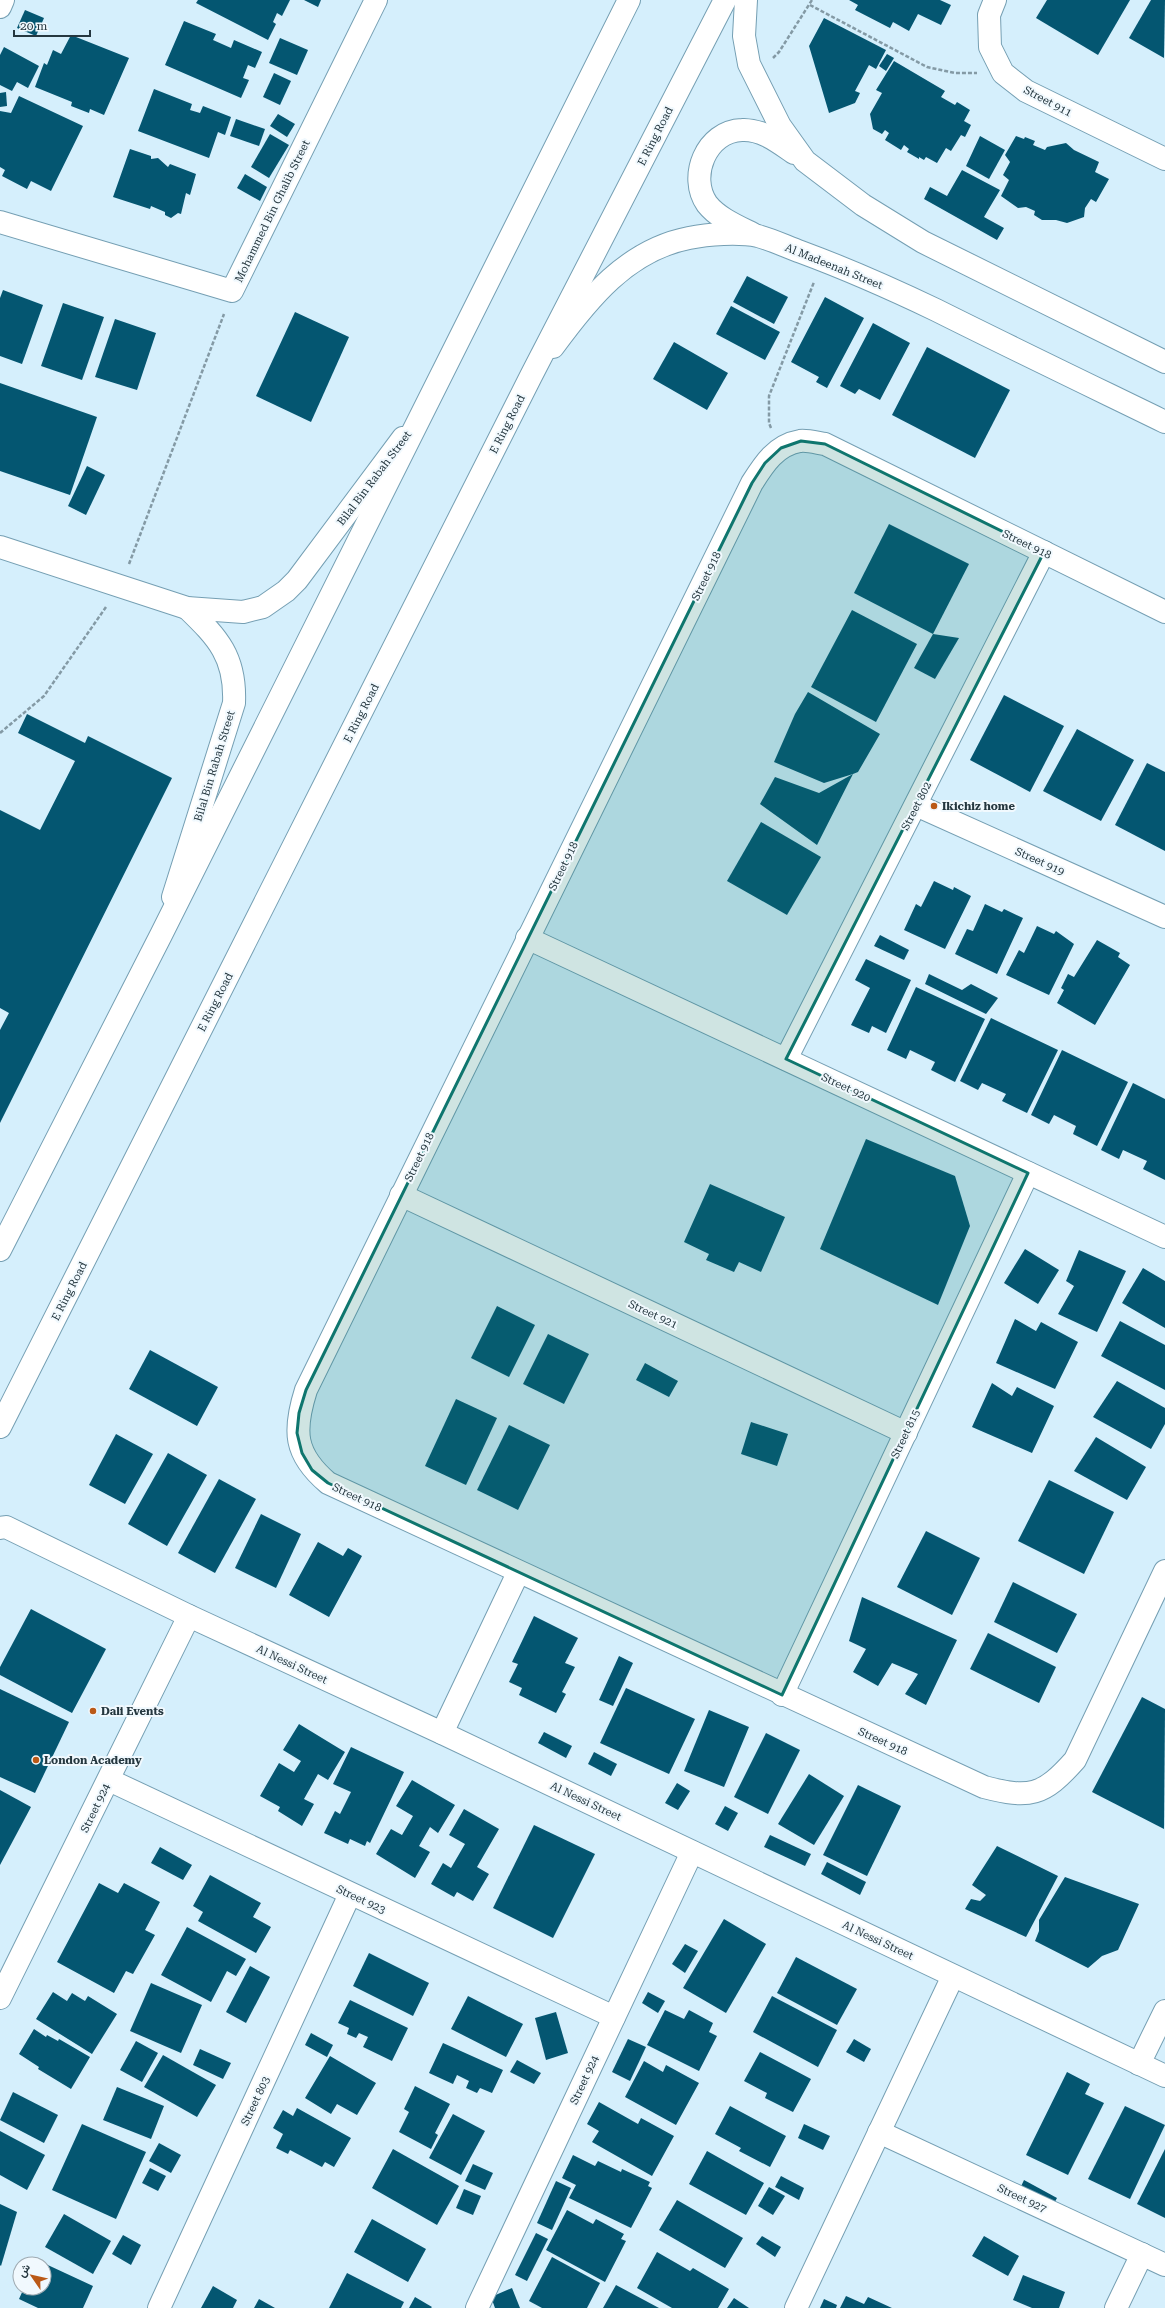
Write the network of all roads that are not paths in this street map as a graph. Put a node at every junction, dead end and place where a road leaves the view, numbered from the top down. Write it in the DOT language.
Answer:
graph roads {
  1 [pos="3,0"];
  2 [pos="376,0"];
  3 [pos="629,0"];
  4 [pos="724,0"];
  5 [pos="746,0"];
  6 [pos="995,0"];
  7 [pos="0,7"];
  8 [pos="1165,159"];
  9 [pos="805,161"];
  10 [pos="0,222"];
  11 [pos="758,236"];
  12 [pos="1165,362"];
  13 [pos="531,376"];
  14 [pos="422,413"];
  15 [pos="1165,422"];
  16 [pos="0,547"];
  17 [pos="1044,552"];
  18 [pos="187,608"];
  19 [pos="1165,612"];
  20 [pos="916,805"];
  21 [pos="1165,917"];
  22 [pos="160,935"];
  23 [pos="527,938"];
  24 [pos="786,1059"];
  25 [pos="1028,1173"];
  26 [pos="401,1195"];
  27 [pos="1165,1237"];
  28 [pos="0,1250"];
  29 [pos="0,1427"];
  30 [pos="906,1433"];
  31 [pos="2,1523"];
  32 [pos="518,1572"];
  33 [pos="1165,1572"];
  34 [pos="1160,1594"];
  35 [pos="189,1616"];
  36 [pos="782,1696"];
  37 [pos="442,1733"];
  38 [pos="108,1780"];
  39 [pos="692,1852"];
  40 [pos="350,1894"];
  41 [pos="953,1976"];
  42 [pos="0,1998"];
  43 [pos="1165,2012"];
  44 [pos="614,2017"];
  45 [pos="1139,2064"];
  46 [pos="1165,2076"];
  47 [pos="879,2132"];
  48 [pos="1142,2254"];
  49 [pos="1165,2265"];
  50 [pos="159,2308"];
  51 [pos="477,2308"];
  52 [pos="796,2308"];
  53 [pos="1116,2308"];
  1 -- 7 [label="street"];
  2 -- 10 [label="street, Mohammed Bin Ghalib Street"];
  3 -- 14 [label="street"];
  4 -- 13 [label="street, E Ring Road"];
  5 -- 9 [label="street"];
  6 -- 8 [label="street, Street 911"];
  9 -- 11 [label="street"];
  9 -- 12 [label="street"];
  11 -- 13 [label="street, Al Madeenah Street"];
  11 -- 15 [label="street, Al Madeenah Street"];
  13 -- 29 [label="street, E Ring Road"];
  14 -- 18 [label="street, Bilal Bin Rabah Street"];
  14 -- 22 [label="street"];
  16 -- 18 [label="street, Bilal Bin Rabah Street"];
  17 -- 19 [label="street, Street 918"];
  17 -- 20 [label="street, Street 802"];
  17 -- 23 [label="street, Street 918"];
  18 -- 22 [label="street, Bilal Bin Rabah Street"];
  20 -- 21 [label="street, Street 919"];
  20 -- 24 [label="street, Street 802"];
  22 -- 28 [label="street"];
  23 -- 24 [label="street, Street 920"];
  23 -- 26 [label="street, Street 918"];
  24 -- 25 [label="street, Street 920"];
  25 -- 27 [label="street, Street 920"];
  25 -- 30 [label="street, Street 815"];
  26 -- 30 [label="street, Street 921"];
  26 -- 32 [label="street, Street 918"];
  30 -- 36 [label="street, Street 815"];
  31 -- 35 [label="street, Al Nessi Street"];
  32 -- 36 [label="street, Street 918"];
  32 -- 37 [label="street"];
  33 -- 34 [label="street, Street 918"];
  34 -- 36 [label="street, Street 918"];
  35 -- 37 [label="street, Al Nessi Street"];
  35 -- 38 [label="street, Street 924"];
  37 -- 39 [label="street, Al Nessi Street"];
  38 -- 40 [label="street, Street 923"];
  38 -- 42 [label="street, Street 924"];
  39 -- 41 [label="street, Al Nessi Street"];
  39 -- 44 [label="street, Street 924"];
  40 -- 44 [label="street, Street 923"];
  40 -- 50 [label="street, Street 803"];
  41 -- 45 [label="street, Al Nessi Street"];
  41 -- 47 [label="street"];
  43 -- 45 [label="street"];
  44 -- 51 [label="street, Street 924"];
  45 -- 46 [label="street, Al Nessi Street"];
  47 -- 48 [label="street, Street 927"];
  47 -- 52 [label="street"];
  48 -- 49 [label="street, Street 927"];
  48 -- 53 [label="street"];
}
